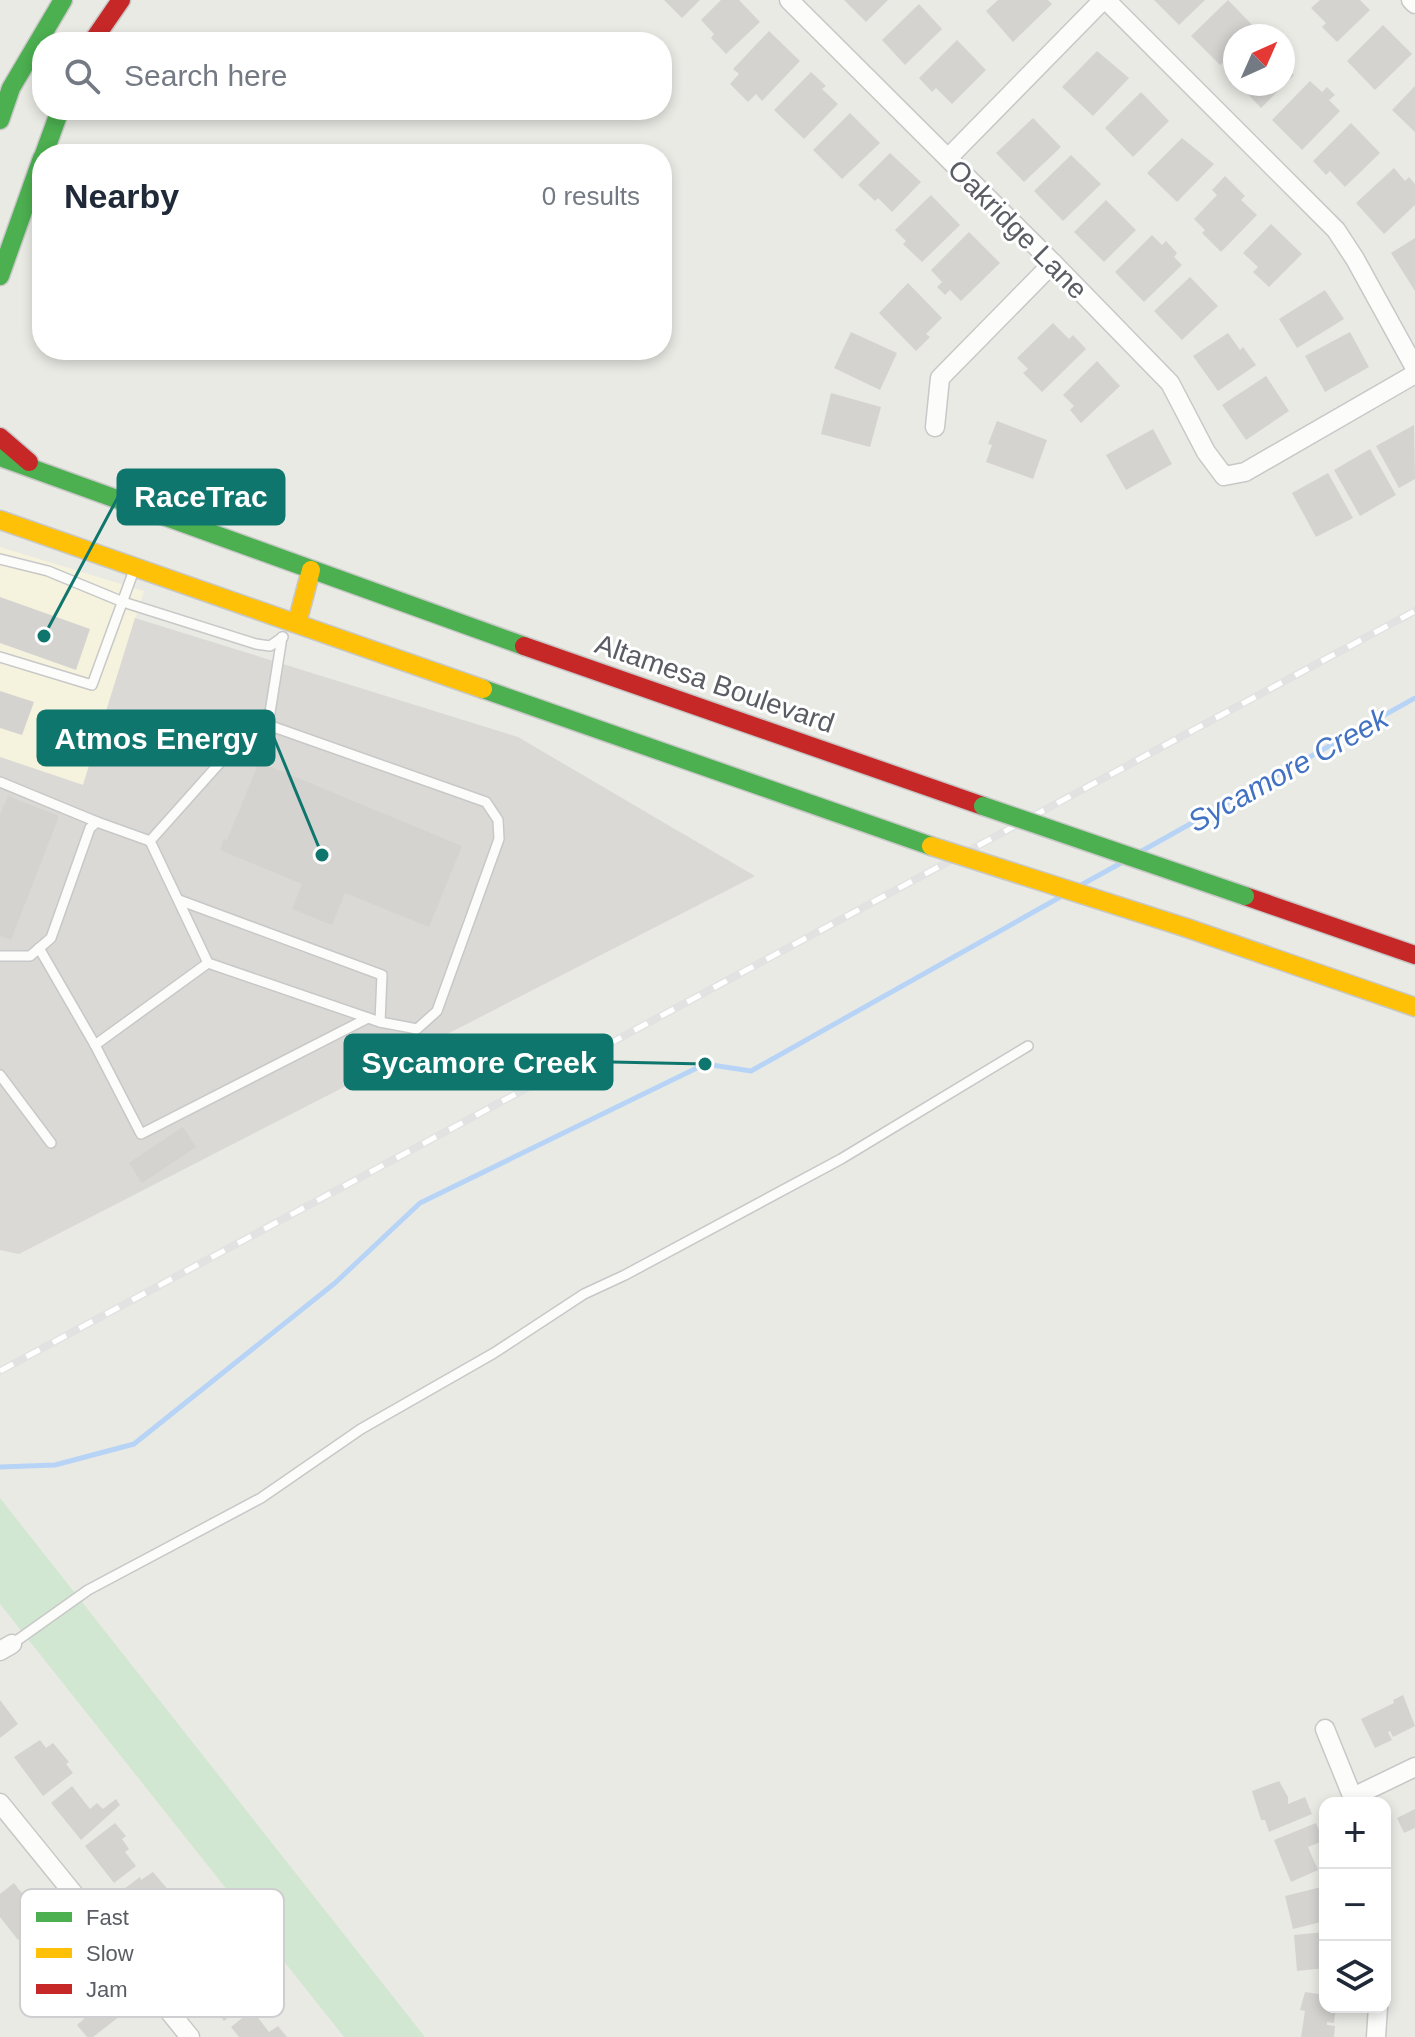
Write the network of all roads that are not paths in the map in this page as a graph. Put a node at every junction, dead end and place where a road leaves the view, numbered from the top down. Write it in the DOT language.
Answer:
graph roads {
  1 [pos="63,0"];
  2 [pos="121,0"];
  3 [pos="789,0"];
  4 [pos="1104,0"];
  5 [pos="44,32"];
  6 [pos="99,32"];
  7 [pos="32,52"];
  8 [pos="0,120"];
  9 [pos="56,120"];
  10 [pos="47,144"];
  11 [pos="948,158"];
  12 [pos="32,187"];
  13 [pos="1053,263"];
  14 [pos="0,276"];
  15 [pos="1415,368"];
  16 [pos="1415,374"];
  17 [pos="935,427"];
  18 [pos="0,437"];
  19 [pos="0,457"];
  20 [pos="40,471"];
  21 [pos="2,522"];
  22 [pos="0,559"];
  23 [pos="136,567"];
  24 [pos="311,570"];
  25 [pos="123,602"];
  26 [pos="297,623"];
  27 [pos="282,637"];
  28 [pos="0,657"];
  29 [pos="268,725"];
  30 [pos="0,782"];
  31 [pos="97,822"];
  32 [pos="150,841"];
  33 [pos="179,900"];
  34 [pos="39,948"];
  35 [pos="1415,955"];
  36 [pos="0,956"];
  37 [pos="208,963"];
  38 [pos="1415,1007"];
  39 [pos="368,1018"];
  40 [pos="380,1022"];
  41 [pos="95,1045"];
  42 [pos="1028,1046"];
  43 [pos="0,1075"];
  44 [pos="51,1143"];
  45 [pos="6,1647"];
  46 [pos="1325,1729"];
  47 [pos="1415,1767"];
  48 [pos="1353,1797"];
  49 [pos="1360,1797"];
  50 [pos="0,1803"];
  51 [pos="70,1889"];
  52 [pos="1378,2013"];
  53 [pos="174,2017"];
  54 [pos="190,2037"];
  55 [pos="1376,2037"];
  1 -- 5 [label="main road"];
  2 -- 6 [label="main road"];
  3 -- 11 [label="street, Oakridge Lane"];
  4 -- 11 [label="street"];
  4 -- 15 [label="street"];
  7 -- 8 [label="main road"];
  9 -- 10 [label="main road"];
  11 -- 13 [label="street, Oakridge Lane"];
  12 -- 14 [label="main road"];
  13 -- 16 [label="street, Oakridge Lane"];
  13 -- 17 [label="street"];
  18 -- 20 [label="main road"];
  19 -- 20 [label="main road, Altamesa Boulevard"];
  20 -- 24 [label="main road, Altamesa Boulevard"];
  21 -- 23 [label="main road"];
  22 -- 25 [label="lane"];
  23 -- 25 [label="lane"];
  23 -- 26 [label="main road"];
  24 -- 26 [label="main road"];
  24 -- 35 [label="main road, Altamesa Boulevard, bridge"];
  25 -- 27 [label="lane"];
  25 -- 28 [label="lane"];
  26 -- 27 [label="lane"];
  26 -- 38 [label="main road, bridge"];
  27 -- 29 [label="lane"];
  29 -- 32 [label="lane"];
  29 -- 40 [label="lane"];
  30 -- 31 [label="lane"];
  31 -- 32 [label="lane"];
  31 -- 34 [label="lane"];
  32 -- 33 [label="lane"];
  33 -- 37 [label="lane"];
  33 -- 40 [label="lane"];
  34 -- 36 [label="lane"];
  34 -- 41 [label="lane"];
  37 -- 39 [label="lane"];
  37 -- 41 [label="lane"];
  39 -- 40 [label="lane"];
  39 -- 41 [label="lane"];
  42 -- 45 [label="lane"];
  43 -- 44 [label="lane"];
  46 -- 48 [label="street"];
  47 -- 49 [label="street"];
  50 -- 51 [label="street"];
  52 -- 55 [label="street"];
  53 -- 54 [label="street"];
}
